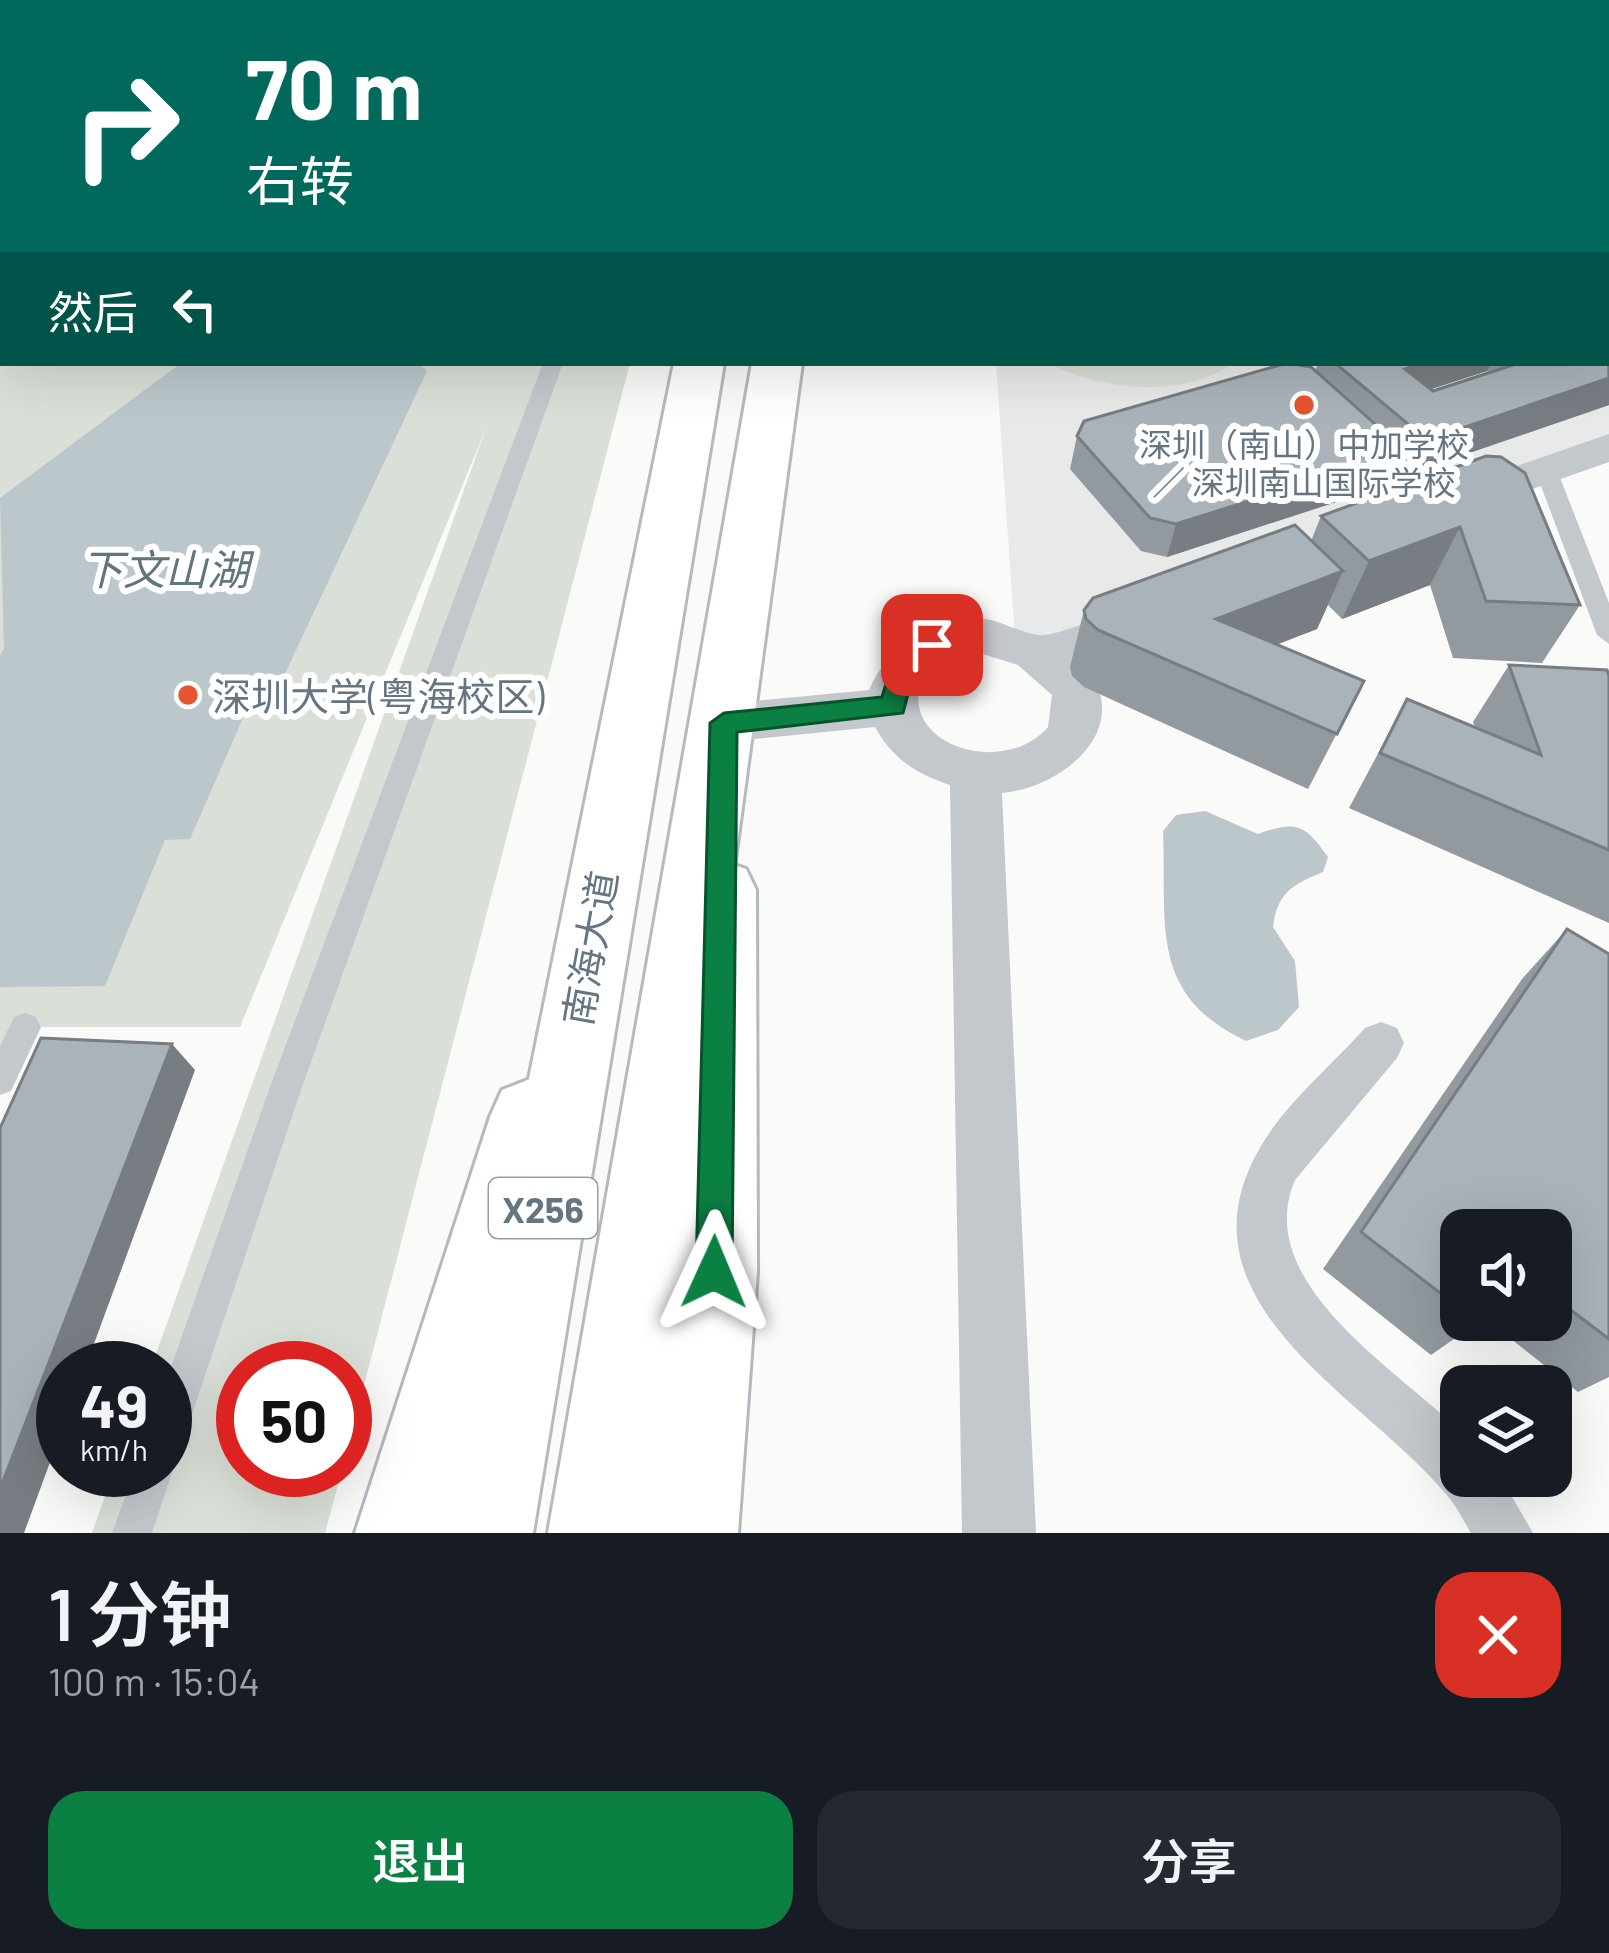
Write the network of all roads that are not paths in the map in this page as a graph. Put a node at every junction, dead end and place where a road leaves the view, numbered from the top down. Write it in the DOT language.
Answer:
graph roads {
  1 [pos="553,366"];
  2 [pos="698,366"];
  3 [pos="777,366"];
  4 [pos="1609,447"];
  5 [pos="1546,470"];
  6 [pos="1436,510"];
  7 [pos="1173,606"];
  8 [pos="1609,635"];
  9 [pos="1042,654"];
  10 [pos="893,706"];
  11 [pos="724,723"];
  12 [pos="975,772"];
  13 [pos="601,884"];
  14 [pos="25,1027"];
  15 [pos="1381,1043"];
  16 [pos="0,1080"];
  17 [pos="192,1360"];
  18 [pos="1440,1452"];
  19 [pos="145,1497"];
  20 [pos="1480,1497"];
  21 [pos="132,1533"];
  22 [pos="403,1533"];
  23 [pos="485,1533"];
  24 [pos="596,1533"];
  25 [pos="690,1533"];
  26 [pos="999,1533"];
  27 [pos="1504,1533"];
  1 -- 17 [label="lane"];
  2 -- 13 [label="main road, 南海大道 / X256"];
  3 -- 11 [label="main road, X256"];
  4 -- 5 [label="street"];
  5 -- 6 [label="street"];
  5 -- 8 [label="lane"];
  7 -- 9 [label="street"];
  9 -- 10 [label="street"];
  9 -- 12 [label="street"];
  10 -- 11 [label="street"];
  10 -- 12 [label="street"];
  11 -- 24 [label="main road, X256"];
  11 -- 25 [label="main road"];
  12 -- 26 [label="street"];
  13 -- 22 [label="main road"];
  13 -- 23 [label="main road, 南海大道 / X256"];
  14 -- 16 [label="lane"];
  15 -- 18 [label="street"];
  19 -- 21 [label="lane"];
  20 -- 27 [label="street"];
}
